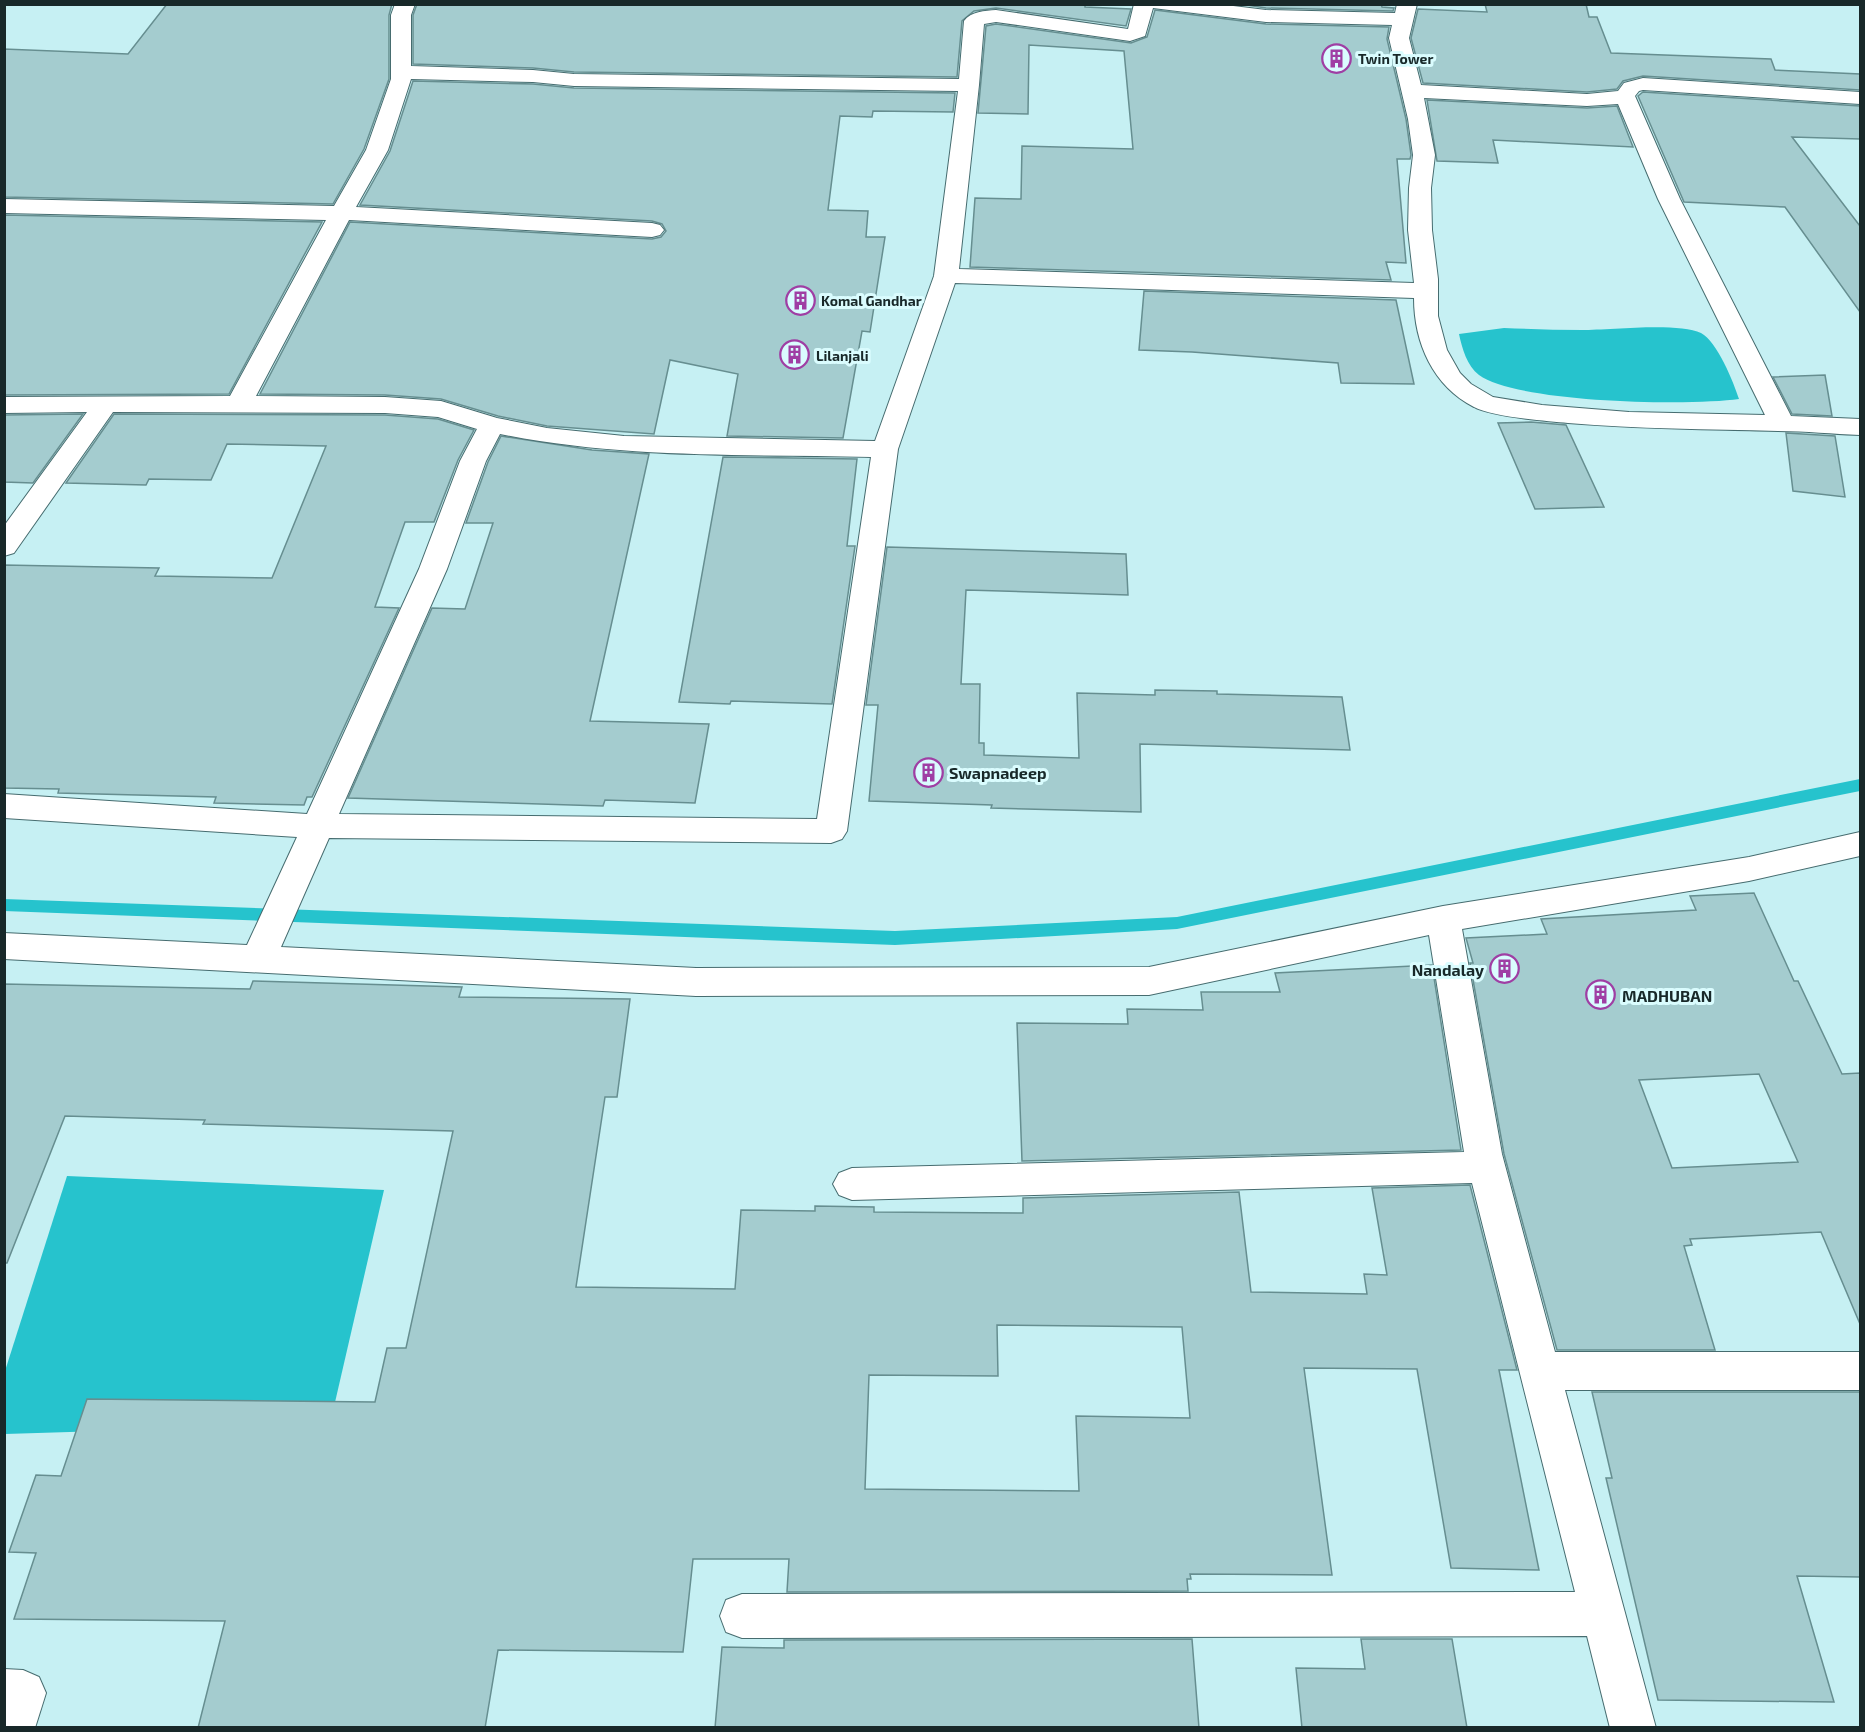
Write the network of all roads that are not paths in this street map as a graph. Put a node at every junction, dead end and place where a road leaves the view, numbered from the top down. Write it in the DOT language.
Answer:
graph roads {
  1 [pos="405,4"];
  2 [pos="1144,4"];
  3 [pos="1160,4"];
  4 [pos="1405,12"];
  5 [pos="401,72"];
  6 [pos="969,85"];
  7 [pos="1411,91"];
  8 [pos="1625,96"];
  9 [pos="1860,98"];
  10 [pos="4,206"];
  11 [pos="341,213"];
  12 [pos="652,230"];
  13 [pos="946,276"];
  14 [pos="1426,291"];
  15 [pos="4,405"];
  16 [pos="105,405"];
  17 [pos="239,405"];
  18 [pos="1782,423"];
  19 [pos="492,424"];
  20 [pos="1860,427"];
  21 [pos="885,449"];
  22 [pos="4,547"];
  23 [pos="4,806"];
  24 [pos="316,826"];
  25 [pos="1860,844"];
  26 [pos="1443,919"];
  27 [pos="4,946"];
  28 [pos="263,946"];
  29 [pos="1487,1167"];
  30 [pos="852,1184"];
  31 [pos="1540,1371"];
  32 [pos="1860,1371"];
  33 [pos="1603,1614"];
  34 [pos="742,1616"];
  35 [pos="4,1692"];
  36 [pos="12,1728"];
  37 [pos="1633,1728"];
  1 -- 5 [label="street"];
  2 -- 6 [label="street"];
  3 -- 4 [label="street"];
  4 -- 7 [label="street"];
  5 -- 6 [label="street"];
  5 -- 11 [label="street"];
  6 -- 13 [label="street"];
  7 -- 8 [label="street"];
  7 -- 14 [label="street"];
  8 -- 9 [label="street"];
  8 -- 18 [label="street"];
  10 -- 11 [label="street"];
  11 -- 12 [label="street"];
  11 -- 17 [label="street"];
  13 -- 14 [label="street"];
  13 -- 21 [label="street"];
  14 -- 18 [label="street"];
  15 -- 16 [label="street"];
  16 -- 17 [label="street"];
  16 -- 22 [label="street"];
  17 -- 19 [label="street"];
  18 -- 20 [label="street"];
  19 -- 21 [label="street"];
  19 -- 24 [label="street"];
  21 -- 24 [label="street"];
  23 -- 24 [label="street"];
  24 -- 28 [label="street"];
  25 -- 26 [label="street"];
  26 -- 28 [label="street"];
  26 -- 29 [label="street"];
  27 -- 28 [label="street"];
  29 -- 30 [label="street"];
  29 -- 31 [label="street"];
  31 -- 32 [label="street"];
  31 -- 33 [label="street"];
  33 -- 34 [label="street"];
  33 -- 37 [label="street"];
  35 -- 36 [label="street"];
}
